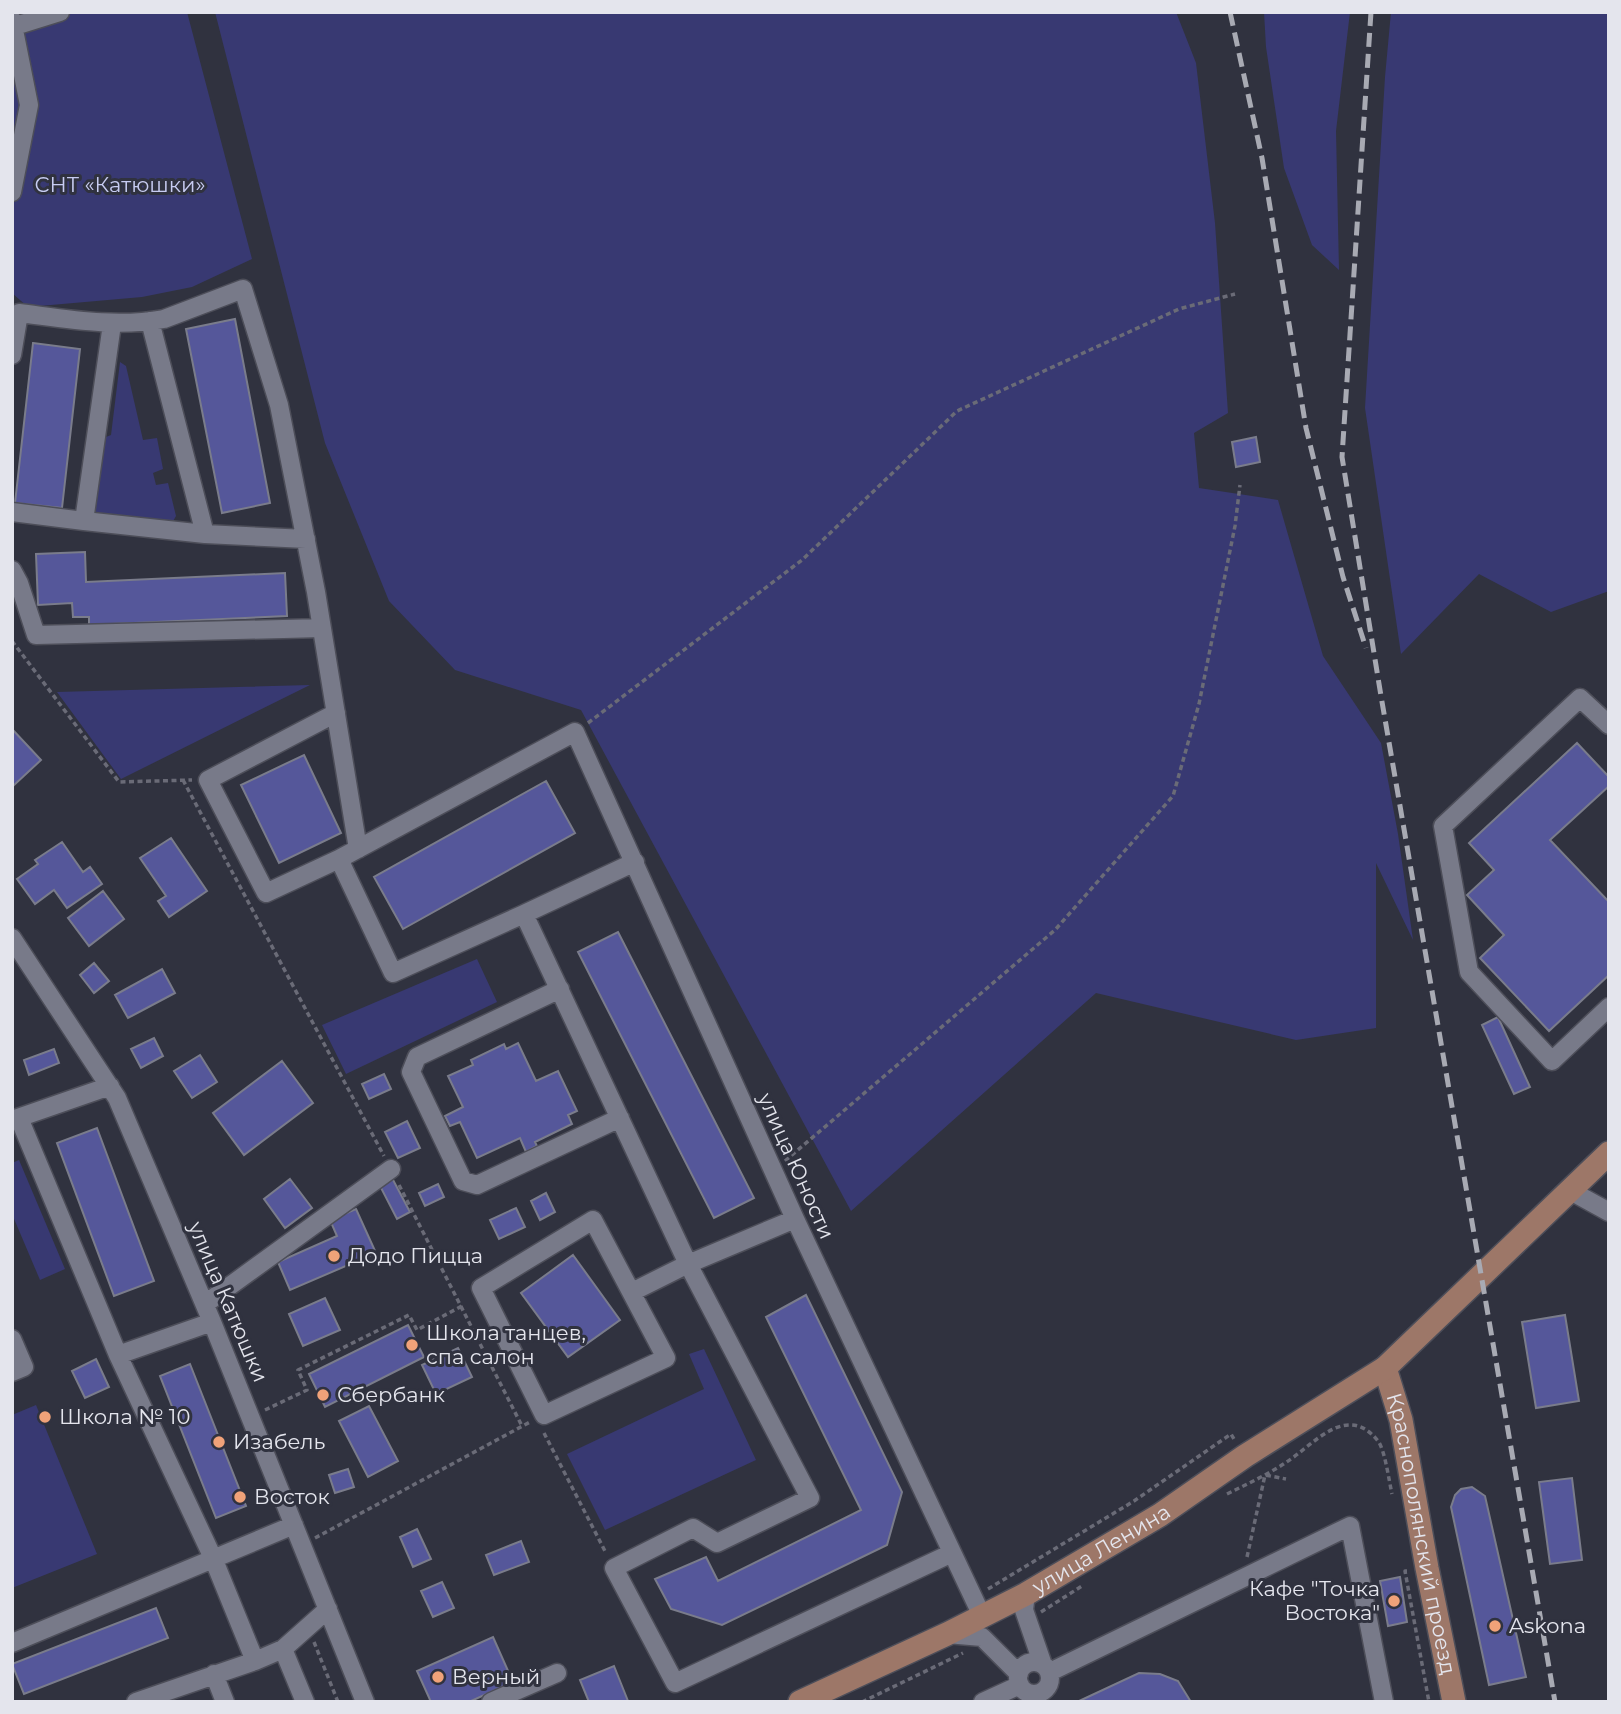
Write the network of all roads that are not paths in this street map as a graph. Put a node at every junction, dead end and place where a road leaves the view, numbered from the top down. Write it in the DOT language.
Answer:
graph roads {
  1 [pos="60,12"];
  2 [pos="13,25"];
  3 [pos="12,191"];
  4 [pos="150,321"];
  5 [pos="112,324"];
  6 [pos="12,355"];
  7 [pos="12,512"];
  8 [pos="84,521"];
  9 [pos="205,534"];
  10 [pos="306,539"];
  11 [pos="12,570"];
  12 [pos="322,628"];
  13 [pos="336,713"];
  14 [pos="1609,725"];
  15 [pos="358,849"];
  16 [pos="339,859"];
  17 [pos="635,862"];
  18 [pos="524,914"];
  19 [pos="12,938"];
  20 [pos="560,989"];
  21 [pos="1609,1007"];
  22 [pos="110,1086"];
  23 [pos="620,1118"];
  24 [pos="16,1119"];
  25 [pos="1609,1153"];
  26 [pos="391,1169"];
  27 [pos="1569,1190"];
  28 [pos="1609,1212"];
  29 [pos="795,1219"];
  30 [pos="688,1264"];
  31 [pos="632,1292"];
  32 [pos="205,1304"];
  33 [pos="212,1322"];
  34 [pos="12,1339"];
  35 [pos="118,1355"];
  36 [pos="1385,1368"];
  37 [pos="12,1372"];
  38 [pos="294,1525"];
  39 [pos="952,1553"];
  40 [pos="213,1559"];
  41 [pos="1026,1594"];
  42 [pos="977,1607"];
  43 [pos="328,1609"];
  44 [pos="947,1634"];
  45 [pos="12,1643"];
  46 [pos="283,1649"];
  47 [pos="255,1661"];
  48 [pos="1047,1668"];
  49 [pos="557,1673"];
  50 [pos="214,1674"];
  51 [pos="850,1677"];
  52 [pos="1019,1679"];
  53 [pos="136,1702"];
  54 [pos="225,1702"];
  55 [pos="305,1702"];
  56 [pos="365,1702"];
  57 [pos="491,1702"];
  58 [pos="800,1702"];
  59 [pos="830,1702"];
  60 [pos="984,1702"];
  61 [pos="1384,1702"];
  62 [pos="1454,1702"];
  1 -- 2 [label="street"];
  2 -- 3 [label="street"];
  4 -- 5 [label="street"];
  4 -- 9 [label="street"];
  4 -- 10 [label="street"];
  5 -- 6 [label="street"];
  5 -- 8 [label="street"];
  7 -- 8 [label="street"];
  8 -- 9 [label="street"];
  9 -- 10 [label="street"];
  10 -- 12 [label="street"];
  11 -- 12 [label="street"];
  12 -- 13 [label="street"];
  13 -- 15 [label="street"];
  13 -- 16 [label="street"];
  14 -- 21 [label="street"];
  15 -- 16 [label="street"];
  15 -- 17 [label="street, улица Юности"];
  16 -- 18 [label="street"];
  17 -- 18 [label="street"];
  17 -- 29 [label="street, улица Юности"];
  18 -- 20 [label="street"];
  19 -- 22 [label="street, улица Катюшки"];
  20 -- 23 [label="street"];
  20 -- 23 [label="street"];
  22 -- 24 [label="street"];
  22 -- 32 [label="street, улица Катюшки"];
  23 -- 30 [label="street"];
  24 -- 35 [label="street"];
  25 -- 27 [label="main road, улица Ленина"];
  26 -- 32 [label="street"];
  27 -- 28 [label="street"];
  27 -- 36 [label="main road, улица Ленина"];
  29 -- 30 [label="street"];
  29 -- 39 [label="street, улица Юности"];
  30 -- 31 [label="street"];
  30 -- 39 [label="street"];
  31 -- 31 [label="street"];
  32 -- 33 [label="street, улица Катюшки"];
  33 -- 35 [label="street"];
  33 -- 38 [label="street, улица Катюшки"];
  34 -- 37 [label="street"];
  35 -- 40 [label="street"];
  36 -- 41 [label="main road, улица Ленина"];
  36 -- 62 [label="main road, Краснополянский проезд"];
  38 -- 40 [label="street"];
  38 -- 43 [label="street, улица Катюшки"];
  39 -- 42 [label="street, улица Юности"];
  40 -- 45 [label="street"];
  40 -- 47 [label="street"];
  41 -- 42 [label="main road, улица Ленина"];
  41 -- 48 [label="street"];
  42 -- 44 [label="main road, улица Ленина"];
  43 -- 46 [label="street"];
  43 -- 56 [label="street, улица Катюшки"];
  44 -- 51 [label="main road, улица Ленина"];
  44 -- 52 [label="street"];
  46 -- 47 [label="street"];
  46 -- 55 [label="street"];
  47 -- 50 [label="street"];
  48 -- 52 [label="street"];
  48 -- 52 [label="street"];
  48 -- 61 [label="street"];
  49 -- 57 [label="street"];
  50 -- 53 [label="street"];
  50 -- 54 [label="street"];
  51 -- 58 [label="main road, улица Ленина"];
  51 -- 59 [label="street"];
  52 -- 60 [label="street"];
}
